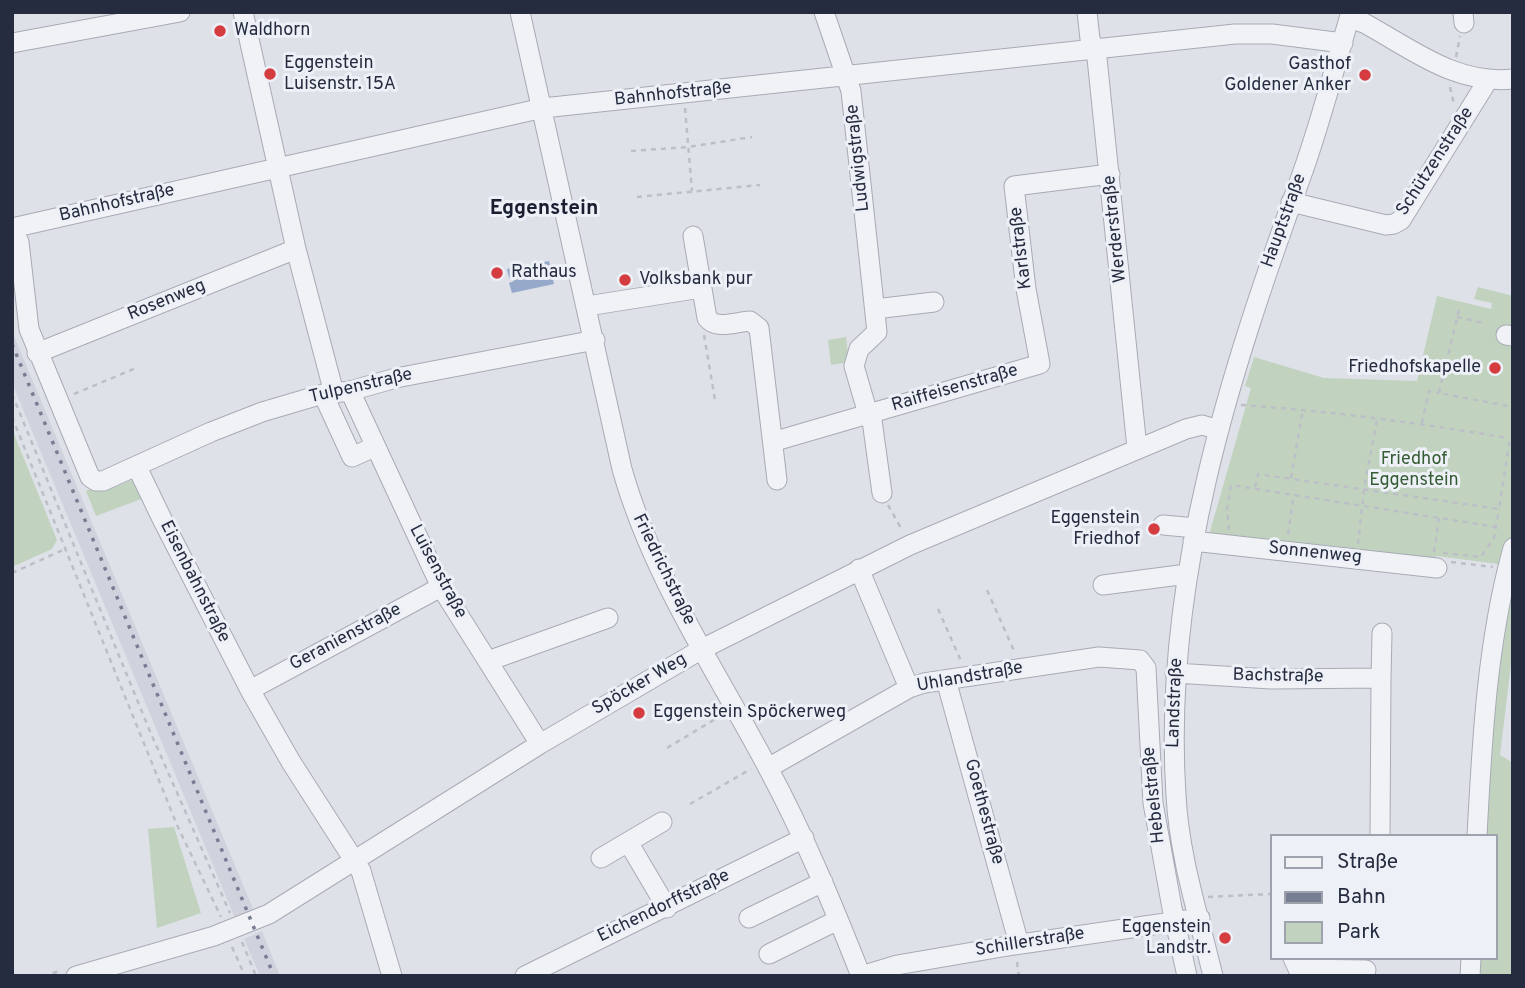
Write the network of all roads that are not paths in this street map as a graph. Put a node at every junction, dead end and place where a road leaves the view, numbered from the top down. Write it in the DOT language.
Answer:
graph roads {
  1 [pos="180,12"];
  2 [pos="243,12"];
  3 [pos="520,12"];
  4 [pos="824,12"];
  5 [pos="1087,12"];
  6 [pos="1351,15"];
  7 [pos="1458,42"];
  8 [pos="12,43"];
  9 [pos="1343,43"];
  10 [pos="1094,49"];
  11 [pos="846,76"];
  12 [pos="1513,79"];
  13 [pos="1488,80"];
  14 [pos="543,108"];
  15 [pos="279,167"];
  16 [pos="1110,174"];
  17 [pos="1291,202"];
  18 [pos="12,228"];
  19 [pos="693,236"];
  20 [pos="296,249"];
  21 [pos="701,288"];
  22 [pos="934,302"];
  23 [pos="587,306"];
  24 [pos="875,309"];
  25 [pos="595,340"];
  26 [pos="37,353"];
  27 [pos="1040,364"];
  28 [pos="336,393"];
  29 [pos="870,414"];
  30 [pos="1219,429"];
  31 [pos="774,439"];
  32 [pos="374,447"];
  33 [pos="1137,448"];
  34 [pos="137,467"];
  35 [pos="777,480"];
  36 [pos="882,493"];
  37 [pos="1163,525"];
  38 [pos="1194,535"];
  39 [pos="1513,548"];
  40 [pos="1432,558"];
  41 [pos="859,569"];
  42 [pos="1187,574"];
  43 [pos="1103,586"];
  44 [pos="441,587"];
  45 [pos="608,618"];
  46 [pos="1382,633"];
  47 [pos="702,649"];
  48 [pos="488,661"];
  49 [pos="1146,668"];
  50 [pos="1175,673"];
  51 [pos="1381,678"];
  52 [pos="946,680"];
  53 [pos="909,688"];
  54 [pos="250,690"];
  55 [pos="540,744"];
  56 [pos="766,764"];
  57 [pos="662,822"];
  58 [pos="1380,834"];
  59 [pos="1478,834"];
  60 [pos="804,838"];
  61 [pos="628,842"];
  62 [pos="601,858"];
  63 [pos="355,861"];
  64 [pos="823,882"];
  65 [pos="667,908"];
  66 [pos="749,918"];
  67 [pos="1200,918"];
  68 [pos="838,920"];
  69 [pos="1175,922"];
  70 [pos="1019,944"];
  71 [pos="769,954"];
  72 [pos="1294,960"];
  73 [pos="1366,968"];
  74 [pos="76,976"];
  75 [pos="392,976"];
  76 [pos="525,976"];
  77 [pos="861,976"];
  78 [pos="1187,976"];
  79 [pos="1213,976"];
  1 -- 8 [label="street"];
  2 -- 15 [label="street, Luisenstraße"];
  3 -- 14 [label="street, Friedrichstraße"];
  4 -- 11 [label="street, Ludwigstraße"];
  5 -- 10 [label="street, Werderstraße"];
  6 -- 7 [label="street"];
  6 -- 9 [label="street, Hauptstraße"];
  7 -- 13 [label="street"];
  9 -- 10 [label="street, Bahnhofstraße"];
  9 -- 17 [label="street, Hauptstraße"];
  10 -- 11 [label="street, Bahnhofstraße"];
  10 -- 16 [label="street, Werderstraße"];
  11 -- 14 [label="street, Bahnhofstraße"];
  11 -- 24 [label="street, Ludwigstraße"];
  12 -- 13 [label="street"];
  13 -- 17 [label="street, Schützenstraße"];
  14 -- 15 [label="street, Bahnhofstraße"];
  14 -- 23 [label="street, Friedrichstraße"];
  15 -- 18 [label="street, Bahnhofstraße"];
  15 -- 20 [label="street, Luisenstraße"];
  16 -- 27 [label="street, Karlstraße"];
  16 -- 33 [label="street, Werderstraße"];
  17 -- 30 [label="street, Hauptstraße"];
  18 -- 26 [label="street"];
  19 -- 21 [label="street"];
  20 -- 26 [label="street, Rosenweg"];
  20 -- 28 [label="street, Luisenstraße"];
  21 -- 23 [label="street"];
  21 -- 31 [label="street"];
  22 -- 24 [label="street"];
  23 -- 25 [label="street, Friedrichstraße"];
  24 -- 29 [label="street, Ludwigstraße"];
  25 -- 28 [label="street, Tulpenstraße"];
  25 -- 47 [label="street, Friedrichstraße"];
  26 -- 34 [label="street"];
  27 -- 29 [label="street, Raiffeisenstraße"];
  28 -- 32 [label="street, Luisenstraße"];
  28 -- 32 [label="street"];
  28 -- 34 [label="street, Tulpenstraße"];
  29 -- 31 [label="street, Raiffeisenstraße"];
  29 -- 36 [label="street, Raiffeisenstraße"];
  30 -- 33 [label="street, Spöcker Weg"];
  30 -- 38 [label="street, Landstraße"];
  31 -- 35 [label="street"];
  32 -- 44 [label="street, Luisenstraße"];
  33 -- 41 [label="street, Spöcker Weg"];
  34 -- 54 [label="street, Eisenbahnstraße"];
  37 -- 38 [label="street, Sonnenweg"];
  38 -- 40 [label="street, Sonnenweg"];
  38 -- 42 [label="street, Landstraße"];
  39 -- 59 [label="street"];
  41 -- 47 [label="street, Spöcker Weg"];
  41 -- 53 [label="street"];
  42 -- 43 [label="street"];
  42 -- 50 [label="street, Landstraße"];
  44 -- 48 [label="street, Luisenstraße"];
  44 -- 54 [label="street, Geranienstraße"];
  45 -- 48 [label="street"];
  46 -- 51 [label="street"];
  47 -- 55 [label="street, Spöcker Weg"];
  47 -- 56 [label="street, Friedrichstraße"];
  48 -- 55 [label="street, Luisenstraße"];
  49 -- 52 [label="street, Uhlandstraße"];
  49 -- 69 [label="street, Hebelstraße"];
  50 -- 51 [label="street, Bachstraße"];
  50 -- 67 [label="street, Landstraße"];
  51 -- 58 [label="street"];
  52 -- 53 [label="street, Uhlandstraße"];
  52 -- 70 [label="street, Goethestraße"];
  53 -- 56 [label="street, Uhlandstraße"];
  54 -- 63 [label="street, Eisenbahnstraße"];
  55 -- 63 [label="street, Spöcker Weg"];
  56 -- 60 [label="street, Friedrichstraße"];
  57 -- 61 [label="street"];
  60 -- 64 [label="street, Friedrichstraße"];
  60 -- 65 [label="street, Eichendorffstraße"];
  61 -- 62 [label="street"];
  61 -- 65 [label="street"];
  63 -- 74 [label="street, Spöcker Weg"];
  63 -- 75 [label="street, Eisenbahnstraße"];
  64 -- 66 [label="street"];
  64 -- 68 [label="street, Friedrichstraße"];
  65 -- 76 [label="street, Eichendorffstraße"];
  67 -- 69 [label="street, Schillerstraße"];
  67 -- 79 [label="street, Landstraße"];
  68 -- 71 [label="street"];
  68 -- 77 [label="street, Friedrichstraße"];
  69 -- 70 [label="street, Schillerstraße"];
  69 -- 78 [label="street, Hebelstraße"];
  70 -- 77 [label="street, Schillerstraße"];
  72 -- 73 [label="street"];
}
